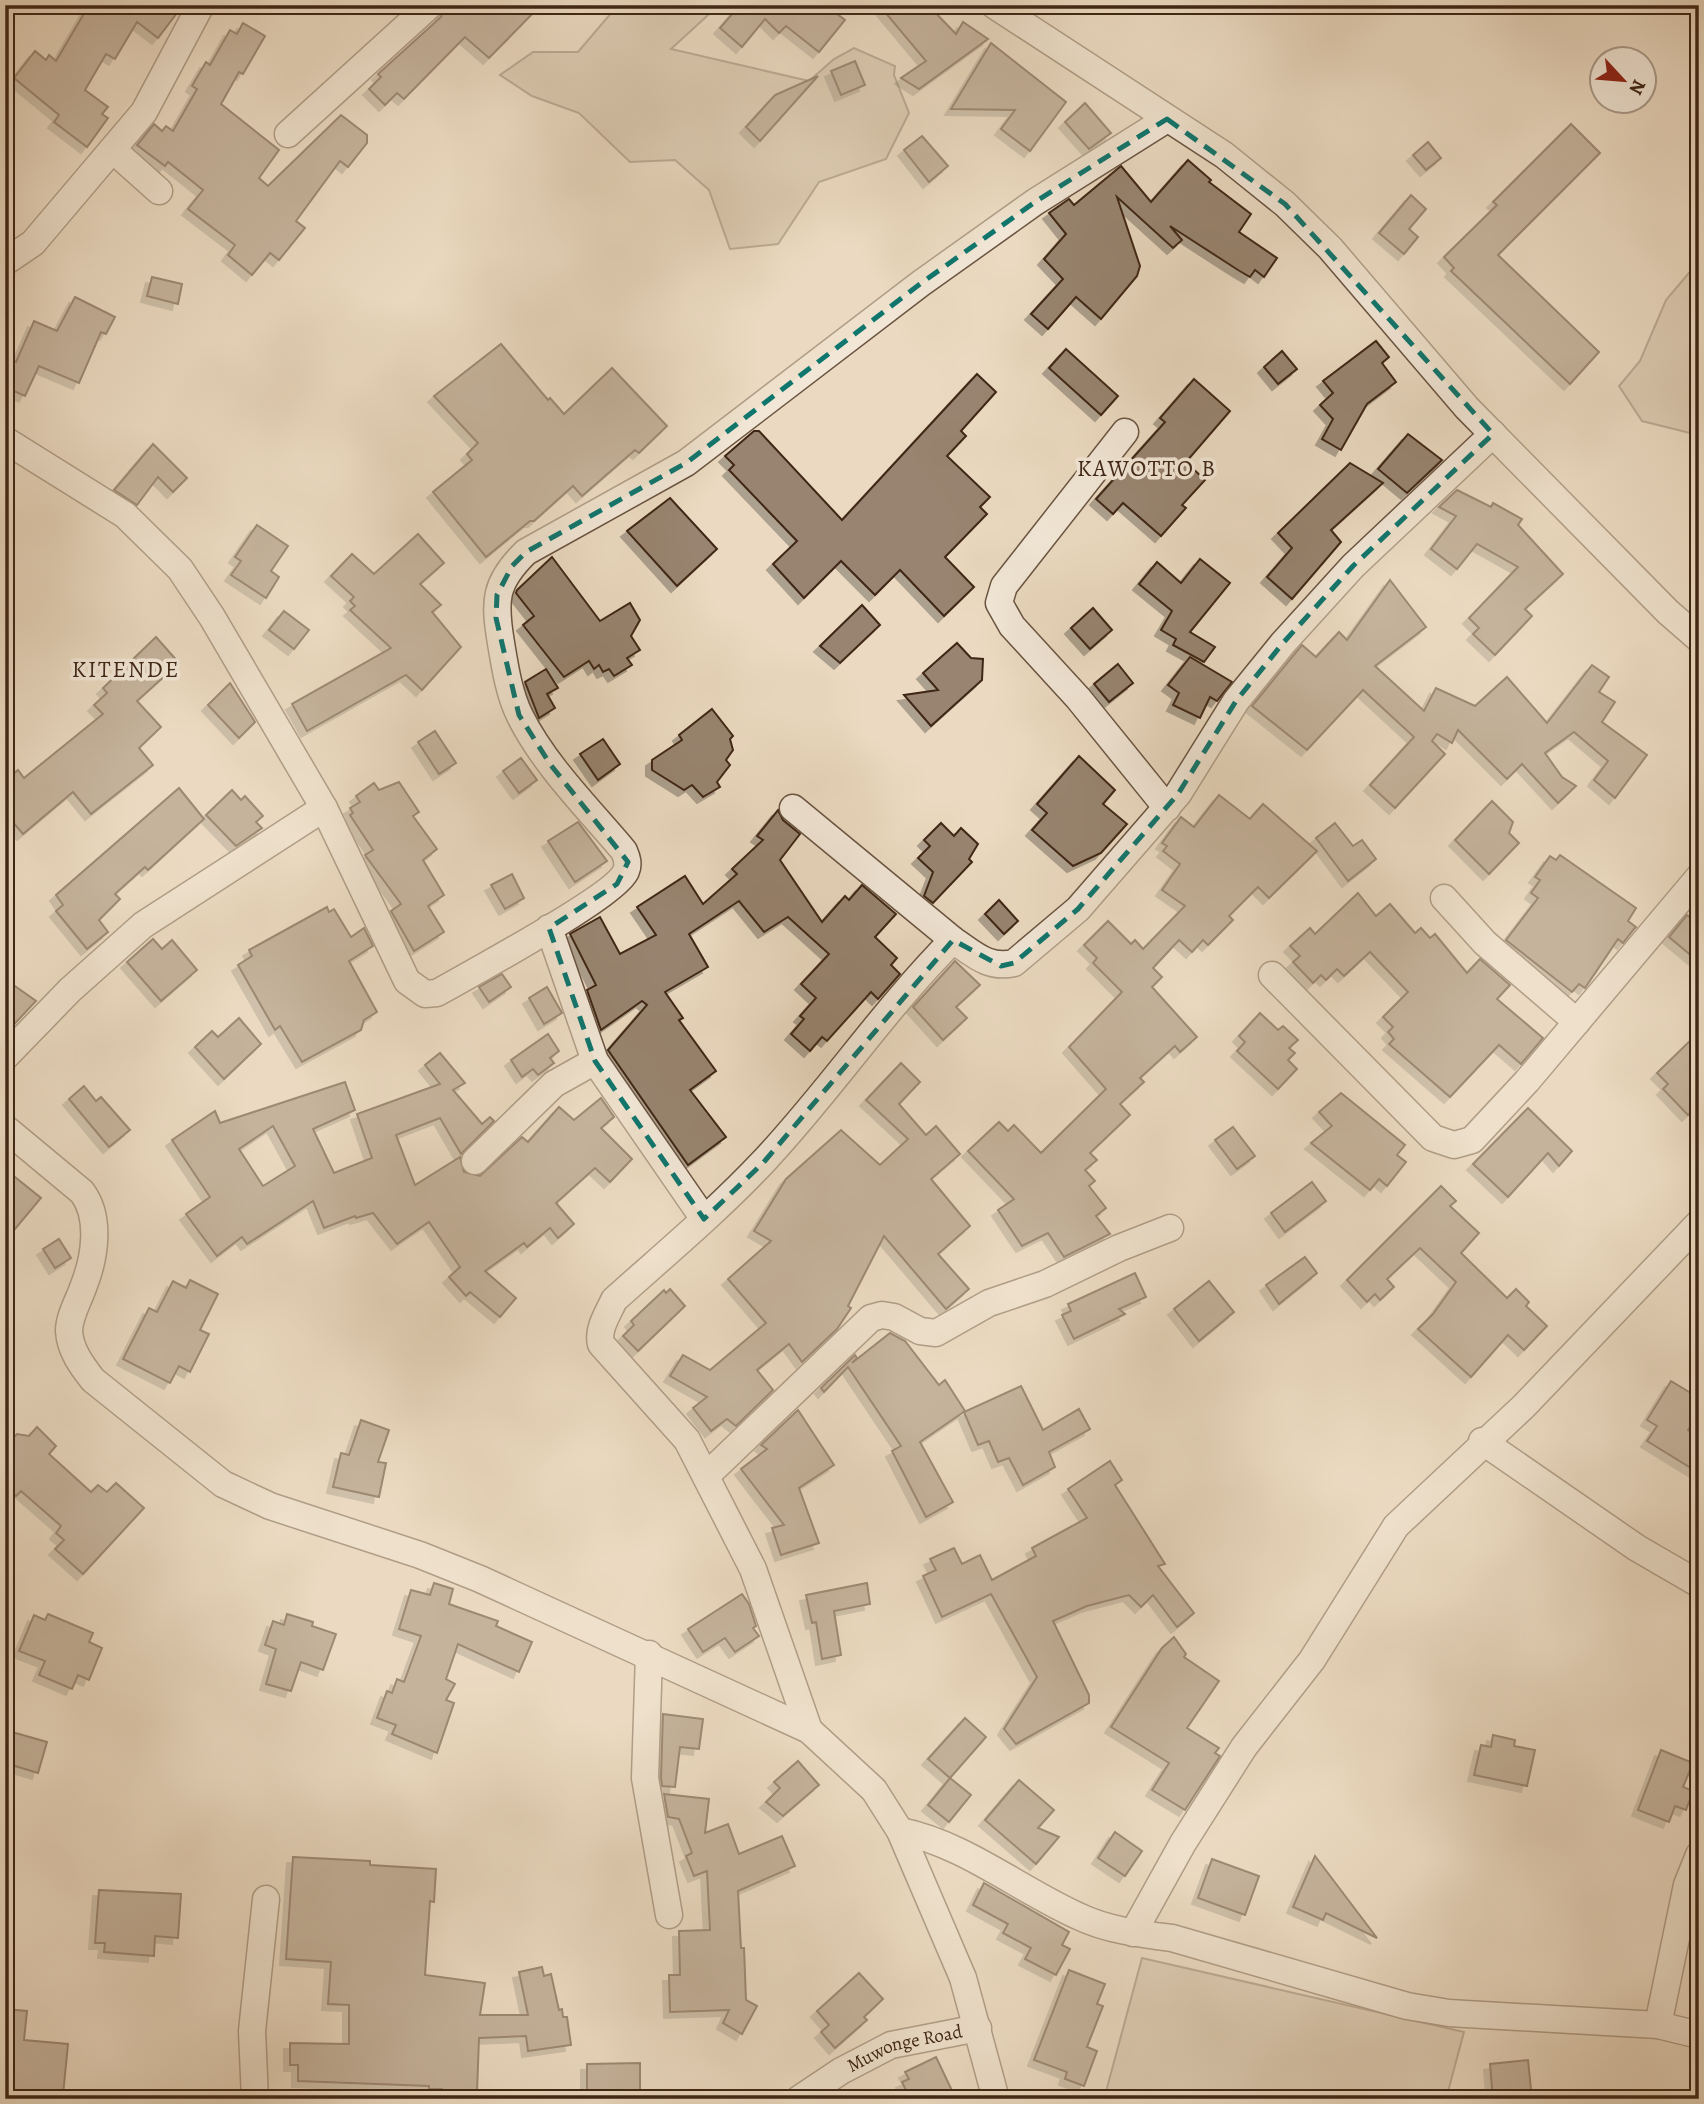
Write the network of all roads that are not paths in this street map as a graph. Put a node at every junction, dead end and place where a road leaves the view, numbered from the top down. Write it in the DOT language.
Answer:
graph roads {
  1 [pos="201,5"];
  2 [pos="430,5"];
  3 [pos="994,5"];
  4 [pos="1167,119"];
  5 [pos="288,134"];
  6 [pos="113,150"];
  7 [pos="159,191"];
  8 [pos="5,262"];
  9 [pos="1125,432"];
  10 [pos="1493,435"];
  11 [pos="5,440"];
  12 [pos="1699,639"];
  13 [pos="324,808"];
  14 [pos="793,808"];
  15 [pos="1167,808"];
  16 [pos="1699,877"];
  17 [pos="1444,898"];
  18 [pos="549,928"];
  19 [pos="953,940"];
  20 [pos="1272,975"];
  21 [pos="1577,1022"];
  22 [pos="5,1057"];
  23 [pos="596,1061"];
  24 [pos="5,1128"];
  25 [pos="475,1161"];
  26 [pos="704,1219"];
  27 [pos="1699,1223"];
  28 [pos="1170,1228"];
  29 [pos="1482,1441"];
  30 [pos="706,1476"];
  31 [pos="1699,1584"];
  32 [pos="649,1654"];
  33 [pos="809,1730"];
  34 [pos="900,1831"];
  35 [pos="1699,1855"];
  36 [pos="266,1899"];
  37 [pos="669,1915"];
  38 [pos="1133,1933"];
  39 [pos="1658,2025"];
  40 [pos="978,2028"];
  41 [pos="1699,2035"];
  42 [pos="255,2099"];
  43 [pos="799,2099"];
  44 [pos="996,2099"];
  1 -- 6 [label="street"];
  2 -- 5 [label="street"];
  3 -- 4 [label="street"];
  4 -- 10 [label="street"];
  4 -- 18 [label="street"];
  6 -- 7 [label="street"];
  6 -- 8 [label="street"];
  9 -- 15 [label="street"];
  10 -- 12 [label="street"];
  10 -- 15 [label="street"];
  11 -- 13 [label="street"];
  13 -- 18 [label="street"];
  13 -- 22 [label="street"];
  14 -- 19 [label="street"];
  15 -- 19 [label="street"];
  16 -- 21 [label="street"];
  17 -- 21 [label="street"];
  18 -- 23 [label="street"];
  19 -- 26 [label="street"];
  20 -- 21 [label="street"];
  23 -- 25 [label="street"];
  23 -- 26 [label="street"];
  24 -- 32 [label="street"];
  26 -- 30 [label="street"];
  27 -- 29 [label="street"];
  28 -- 30 [label="street"];
  29 -- 31 [label="street"];
  29 -- 38 [label="street"];
  30 -- 33 [label="street"];
  32 -- 33 [label="street"];
  32 -- 37 [label="street"];
  33 -- 34 [label="street"];
  34 -- 38 [label="street"];
  34 -- 40 [label="street"];
  35 -- 39 [label="street"];
  36 -- 42 [label="street"];
  38 -- 39 [label="street"];
  39 -- 41 [label="street"];
  40 -- 43 [label="street, Muwonge Road"];
  40 -- 44 [label="street"];
}
